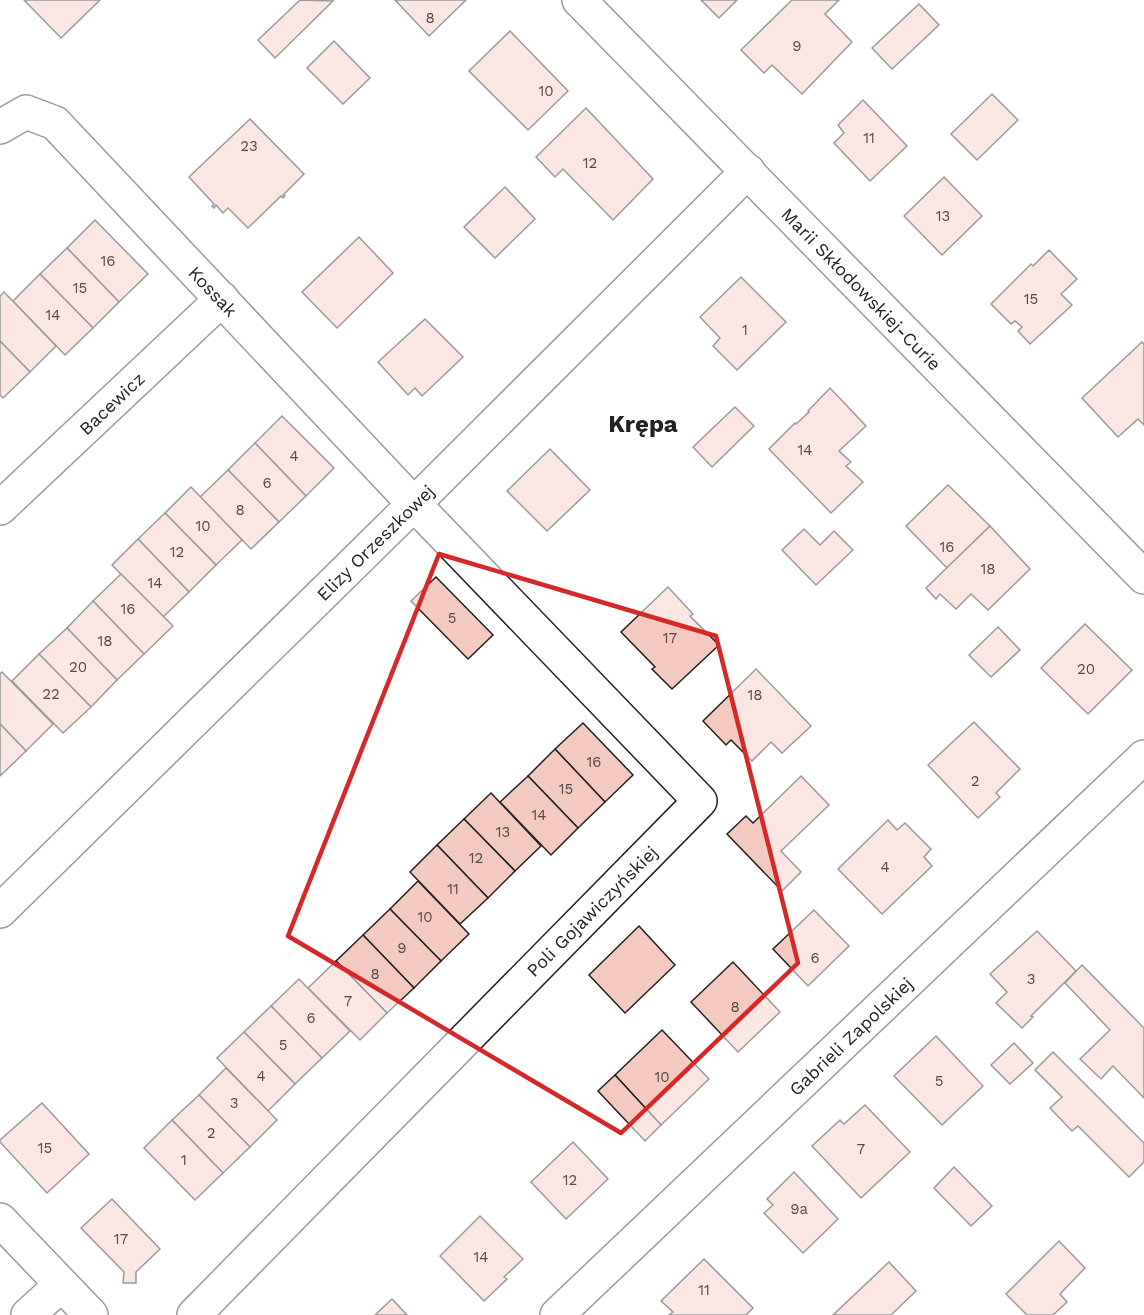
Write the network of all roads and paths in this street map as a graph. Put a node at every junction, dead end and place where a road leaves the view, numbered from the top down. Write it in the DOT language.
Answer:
graph roads {
  1 [pos="579,0"];
  2 [pos="0,127"];
  3 [pos="748,171"];
  4 [pos="222,300"];
  5 [pos="414,504"];
  6 [pos="0,508"];
  7 [pos="1144,577"];
  8 [pos="1144,757"];
  9 [pos="0,911"];
  10 [pos="0,1220"];
  11 [pos="61,1286"];
  12 [pos="28,1315"];
  13 [pos="91,1315"];
  14 [pos="194,1315"];
  15 [pos="557,1315"];
  1 -- 3 [label="street, Marii Skłodowskiej-Curie"];
  2 -- 4 [label="street, Kossak"];
  3 -- 5 [label="street, Elizy Orzeszkowej"];
  3 -- 7 [label="street, Marii Skłodowskiej-Curie"];
  4 -- 5 [label="street, Kossak"];
  4 -- 6 [label="street, Bacewicz"];
  5 -- 9 [label="street, Elizy Orzeszkowej"];
  5 -- 14 [label="street, Poli Gojawiczyńskiej"];
  8 -- 15 [label="street, Gabrieli Zapolskiej"];
  10 -- 11 [label="street"];
  11 -- 12 [label="street"];
  11 -- 13 [label="street"];
}
